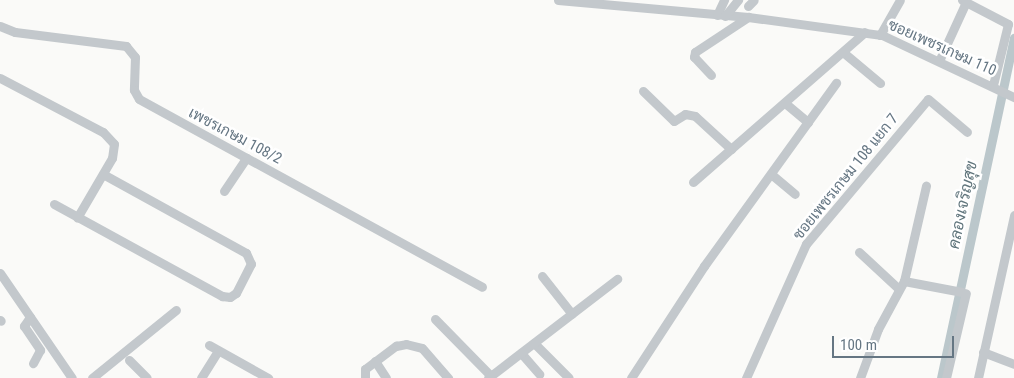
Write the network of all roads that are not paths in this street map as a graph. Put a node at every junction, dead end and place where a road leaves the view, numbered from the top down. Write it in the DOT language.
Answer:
graph roads {
  1 [pos="558,0"];
  2 [pos="724,0"];
  3 [pos="900,0"];
  4 [pos="964,1"];
  5 [pos="632,4"];
  6 [pos="746,4"];
  7 [pos="725,16"];
  8 [pos="748,18"];
  9 [pos="0,26"];
  10 [pos="865,32"];
  11 [pos="880,35"];
  12 [pos="844,53"];
  13 [pos="939,61"];
  14 [pos="710,75"];
  15 [pos="0,78"];
  16 [pos="836,83"];
  17 [pos="880,83"];
  18 [pos="995,86"];
  19 [pos="642,91"];
  20 [pos="1011,95"];
  21 [pos="785,103"];
  22 [pos="808,122"];
  23 [pos="966,132"];
  24 [pos="731,149"];
  25 [pos="246,158"];
  26 [pos="103,174"];
  27 [pos="771,174"];
  28 [pos="693,182"];
  29 [pos="926,186"];
  30 [pos="224,190"];
  31 [pos="795,194"];
  32 [pos="54,204"];
  33 [pos="1014,215"];
  34 [pos="77,218"];
  35 [pos="1012,230"];
  36 [pos="859,252"];
  37 [pos="0,273"];
  38 [pos="542,276"];
  39 [pos="617,279"];
  40 [pos="902,285"];
  41 [pos="482,287"];
  42 [pos="176,310"];
  43 [pos="572,314"];
  44 [pos="30,317"];
  45 [pos="435,319"];
  46 [pos="534,343"];
  47 [pos="209,345"];
  48 [pos="218,351"];
  49 [pos="984,352"];
  50 [pos="521,353"];
  51 [pos="129,360"];
  52 [pos="375,361"];
  53 [pos="33,363"];
  54 [pos="1014,364"];
  55 [pos="538,374"];
  56 [pos="262,377"];
  57 [pos="490,377"];
  58 [pos="72,378"];
  59 [pos="92,378"];
  60 [pos="147,378"];
  61 [pos="200,378"];
  62 [pos="365,378"];
  63 [pos="386,378"];
  64 [pos="448,378"];
  65 [pos="569,378"];
  66 [pos="632,378"];
  67 [pos="746,378"];
  68 [pos="860,378"];
  69 [pos="946,378"];
  70 [pos="978,378"];
  1 -- 5 [label="street, ซอยเพชรเกษม 110"];
  2 -- 7 [label="street"];
  3 -- 11 [label="street"];
  4 -- 13 [label="street"];
  4 -- 18 [label="street"];
  5 -- 7 [label="street, ซอยเพชรเกษม 110"];
  6 -- 7 [label="street"];
  7 -- 8 [label="street, ซอยเพชรเกษม 110"];
  8 -- 10 [label="street, ซอยเพชรเกษม 110"];
  8 -- 14 [label="street"];
  9 -- 25 [label="street, เพชรเกษม 108/2"];
  10 -- 11 [label="street, ซอยเพชรเกษม 110"];
  10 -- 12 [label="street"];
  11 -- 13 [label="street, ซอยเพชรเกษม 110"];
  12 -- 17 [label="street"];
  12 -- 21 [label="street"];
  13 -- 18 [label="street, ซอยเพชรเกษม 110"];
  15 -- 26 [label="street"];
  16 -- 22 [label="street"];
  18 -- 20 [label="street, ซอยเพชรเกษม 110"];
  19 -- 24 [label="street"];
  21 -- 22 [label="street"];
  21 -- 24 [label="street"];
  22 -- 27 [label="street"];
  23 -- 67 [label="street, ซอยเพชรเกษม 108 แยก 7"];
  24 -- 28 [label="street"];
  25 -- 30 [label="street"];
  25 -- 41 [label="street, เพชรเกษม 108/2"];
  26 -- 34 [label="street"];
  26 -- 34 [label="street"];
  27 -- 31 [label="street"];
  27 -- 66 [label="street"];
  29 -- 40 [label="street"];
  32 -- 34 [label="street"];
  33 -- 35 [label="street"];
  35 -- 49 [label="street"];
  36 -- 40 [label="street"];
  37 -- 44 [label="street"];
  38 -- 43 [label="street"];
  39 -- 43 [label="street"];
  40 -- 68 [label="street"];
  40 -- 69 [label="street"];
  42 -- 59 [label="street"];
  43 -- 46 [label="street"];
  44 -- 53 [label="street"];
  44 -- 58 [label="street"];
  45 -- 57 [label="street"];
  46 -- 50 [label="street"];
  46 -- 65 [label="street"];
  47 -- 48 [label="street"];
  48 -- 56 [label="street"];
  48 -- 61 [label="street"];
  49 -- 54 [label="street"];
  49 -- 70 [label="street"];
  50 -- 55 [label="street"];
  50 -- 57 [label="street"];
  51 -- 60 [label="street"];
  52 -- 62 [label="street"];
  52 -- 63 [label="street"];
  52 -- 64 [label="street"];
}
